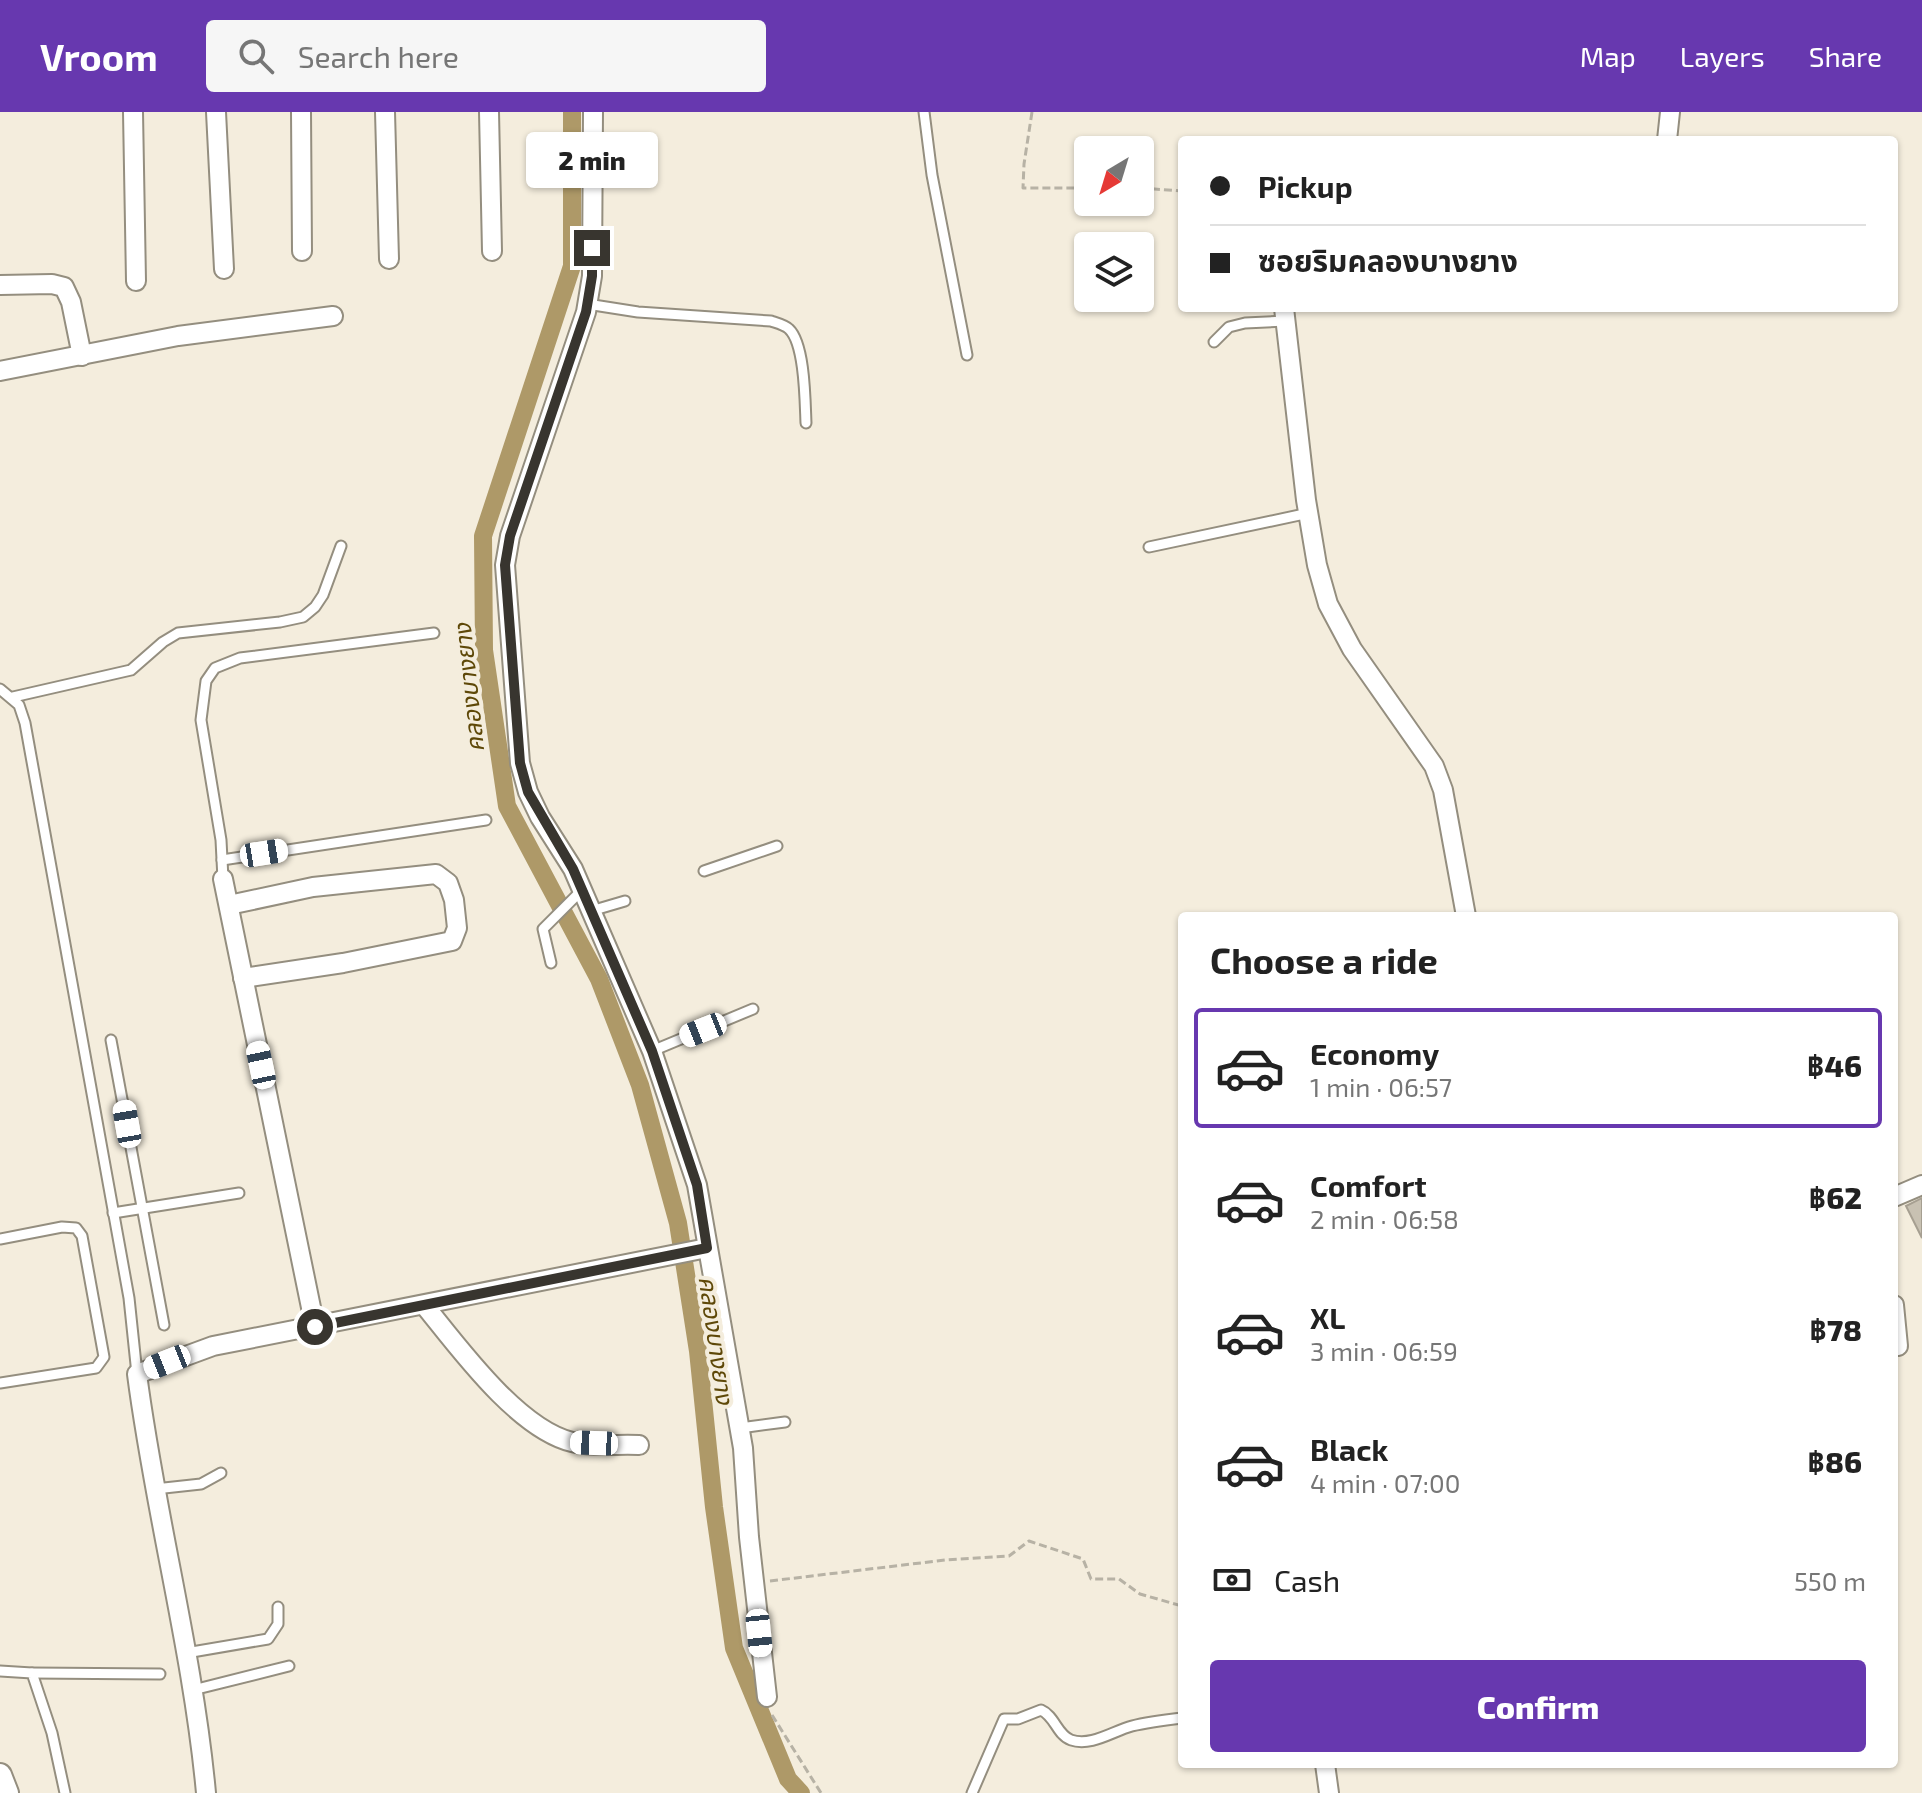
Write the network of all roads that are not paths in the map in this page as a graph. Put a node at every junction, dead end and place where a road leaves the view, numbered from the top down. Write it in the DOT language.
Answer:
graph roads {
  1 [pos="133,112"];
  2 [pos="216,112"];
  3 [pos="301,112"];
  4 [pos="385,112"];
  5 [pos="489,112"];
  6 [pos="593,112"];
  7 [pos="924,112"];
  8 [pos="1670,112"];
  9 [pos="1667,136"];
  10 [pos="302,251"];
  11 [pos="492,251"];
  12 [pos="389,259"];
  13 [pos="224,269"];
  14 [pos="136,281"];
  15 [pos="0,285"];
  16 [pos="587,304"];
  17 [pos="1284,314"];
  18 [pos="333,316"];
  19 [pos="1214,342"];
  20 [pos="967,355"];
  21 [pos="82,356"];
  22 [pos="0,371"];
  23 [pos="806,423"];
  24 [pos="1309,513"];
  25 [pos="341,546"];
  26 [pos="1149,547"];
  27 [pos="434,633"];
  28 [pos="0,689"];
  29 [pos="13,697"];
  30 [pos="486,820"];
  31 [pos="777,846"];
  32 [pos="222,860"];
  33 [pos="704,871"];
  34 [pos="223,879"];
  35 [pos="575,896"];
  36 [pos="625,901"];
  37 [pos="229,905"];
  38 [pos="591,911"];
  39 [pos="1465,912"];
  40 [pos="551,963"];
  41 [pos="243,978"];
  42 [pos="753,1009"];
  43 [pos="111,1040"];
  44 [pos="652,1051"];
  45 [pos="1922,1185"];
  46 [pos="239,1193"];
  47 [pos="1898,1195"];
  48 [pos="142,1207"];
  49 [pos="113,1213"];
  50 [pos="0,1239"];
  51 [pos="702,1249"];
  52 [pos="425,1306"];
  53 [pos="164,1325"];
  54 [pos="315,1327"];
  55 [pos="137,1374"];
  56 [pos="0,1383"];
  57 [pos="785,1422"];
  58 [pos="740,1428"];
  59 [pos="639,1445"];
  60 [pos="221,1473"];
  61 [pos="155,1489"];
  62 [pos="278,1607"];
  63 [pos="186,1653"];
  64 [pos="289,1666"];
  65 [pos="0,1671"];
  66 [pos="32,1673"];
  67 [pos="160,1674"];
  68 [pos="193,1690"];
  69 [pos="767,1697"];
  70 [pos="1178,1719"];
  71 [pos="1326,1768"];
  72 [pos="0,1775"];
  73 [pos="7,1793"];
  74 [pos="65,1793"];
  75 [pos="206,1793"];
  76 [pos="972,1793"];
  77 [pos="1329,1793"];
  1 -- 14 [label="street"];
  2 -- 13 [label="street"];
  3 -- 10 [label="street"];
  4 -- 12 [label="street"];
  5 -- 11 [label="street"];
  6 -- 16 [label="street"];
  7 -- 20 [label="lane"];
  8 -- 9 [label="street"];
  15 -- 21 [label="street"];
  16 -- 23 [label="lane"];
  16 -- 35 [label="street"];
  17 -- 19 [label="lane"];
  17 -- 24 [label="street"];
  18 -- 21 [label="street"];
  21 -- 22 [label="street"];
  24 -- 26 [label="lane"];
  24 -- 39 [label="street"];
  25 -- 29 [label="lane"];
  27 -- 32 [label="lane"];
  28 -- 29 [label="lane"];
  29 -- 49 [label="lane"];
  30 -- 32 [label="lane"];
  31 -- 33 [label="lane"];
  32 -- 34 [label="lane"];
  34 -- 37 [label="street"];
  35 -- 38 [label="street"];
  35 -- 40 [label="lane"];
  36 -- 38 [label="lane"];
  37 -- 41 [label="street"];
  37 -- 41 [label="street"];
  38 -- 44 [label="street"];
  41 -- 54 [label="street"];
  42 -- 44 [label="lane"];
  43 -- 48 [label="lane"];
  44 -- 51 [label="street"];
  45 -- 47 [label="street"];
  46 -- 48 [label="lane"];
  48 -- 49 [label="lane"];
  48 -- 53 [label="lane"];
  49 -- 55 [label="lane"];
  50 -- 56 [label="lane"];
  51 -- 52 [label="street"];
  51 -- 58 [label="street"];
  52 -- 54 [label="street"];
  52 -- 59 [label="street"];
  54 -- 55 [label="street"];
  55 -- 61 [label="street"];
  57 -- 58 [label="lane"];
  58 -- 69 [label="street"];
  60 -- 61 [label="lane"];
  61 -- 63 [label="street"];
  62 -- 63 [label="lane"];
  63 -- 68 [label="street"];
  64 -- 68 [label="lane"];
  65 -- 66 [label="lane"];
  66 -- 67 [label="lane"];
  66 -- 74 [label="lane"];
  68 -- 75 [label="street"];
  70 -- 76 [label="lane"];
  71 -- 77 [label="street"];
  72 -- 73 [label="street"];
}
